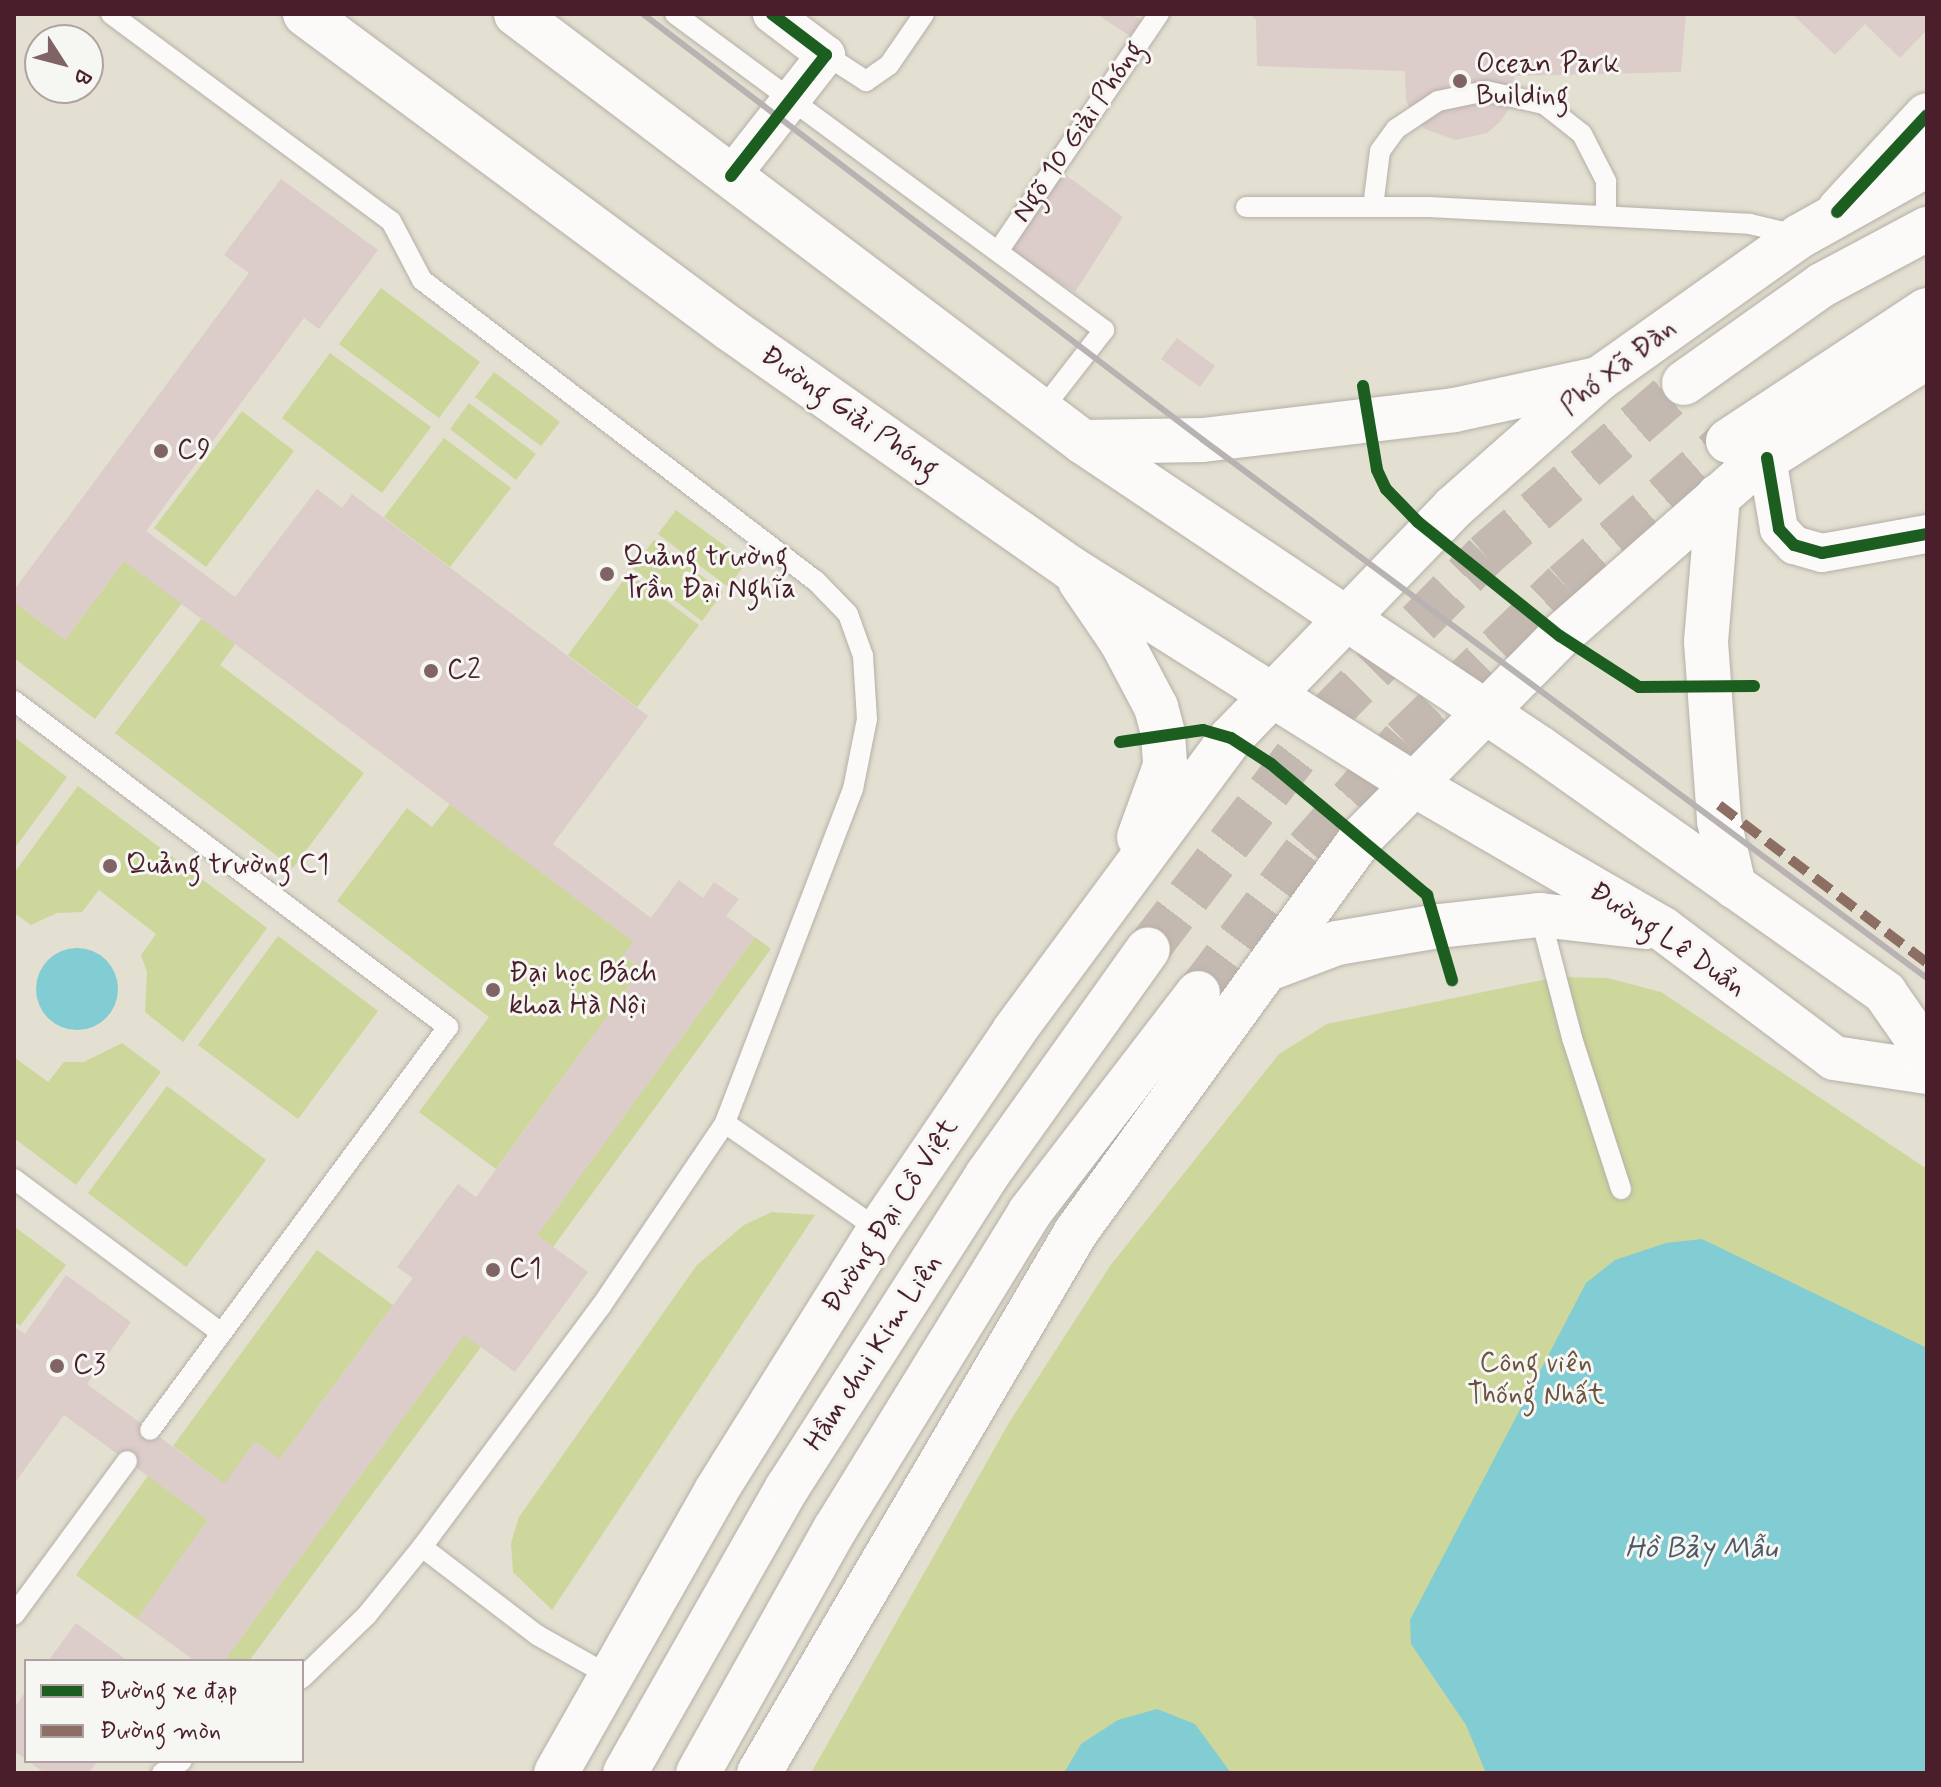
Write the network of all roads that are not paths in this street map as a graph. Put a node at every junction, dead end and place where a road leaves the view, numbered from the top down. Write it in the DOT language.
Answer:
graph roads {
  1 [pos="111,14"];
  2 [pos="305,14"];
  3 [pos="516,14"];
  4 [pos="675,14"];
  5 [pos="772,14"];
  6 [pos="924,14"];
  7 [pos="1159,14"];
  8 [pos="826,55"];
  9 [pos="791,97"];
  10 [pos="1927,115"];
  11 [pos="1927,165"];
  12 [pos="731,176"];
  13 [pos="1246,207"];
  14 [pos="1373,207"];
  15 [pos="1837,212"];
  16 [pos="1606,216"];
  17 [pos="1927,229"];
  18 [pos="1800,236"];
  19 [pos="999,250"];
  20 [pos="1927,310"];
  21 [pos="1927,357"];
  22 [pos="1600,378"];
  23 [pos="1684,383"];
  24 [pos="1041,411"];
  25 [pos="1728,441"];
  26 [pos="1083,442"];
  27 [pos="1767,458"];
  28 [pos="1718,496"];
  29 [pos="1927,534"];
  30 [pos="1072,569"];
  31 [pos="1345,615"];
  32 [pos="1272,690"];
  33 [pos="14,701"];
  34 [pos="1484,710"];
  35 [pos="1413,784"];
  36 [pos="1734,886"];
  37 [pos="1109,904"];
  38 [pos="1540,915"];
  39 [pos="1663,929"];
  40 [pos="1148,949"];
  41 [pos="1271,968"];
  42 [pos="1198,993"];
  43 [pos="1927,1053"];
  44 [pos="1927,1072"];
  45 [pos="725,1123"];
  46 [pos="14,1179"];
  47 [pos="1621,1189"];
  48 [pos="879,1230"];
  49 [pos="221,1333"];
  50 [pos="150,1430"];
  51 [pos="127,1461"];
  52 [pos="422,1547"];
  53 [pos="14,1615"];
  54 [pos="608,1675"];
  55 [pos="304,1676"];
  56 [pos="556,1773"];
  57 [pos="625,1773"];
  58 [pos="698,1773"];
  59 [pos="759,1773"];
  1 -- 45 [label="lane"];
  2 -- 30 [label="main road, Đường Giải Phóng"];
  3 -- 12 [label="main road"];
  4 -- 9 [label="lane"];
  5 -- 8 [label="street"];
  6 -- 8 [label="lane"];
  7 -- 19 [label="lane, Ngõ 10 Giải Phóng"];
  8 -- 9 [label="street"];
  9 -- 12 [label="street"];
  9 -- 19 [label="lane"];
  10 -- 15 [label="main road"];
  11 -- 15 [label="main road, Phố Xã Đàn"];
  12 -- 24 [label="main road"];
  13 -- 14 [label="lane"];
  14 -- 16 [label="lane"];
  14 -- 16 [label="lane"];
  15 -- 18 [label="main road, Phố Xã Đàn"];
  16 -- 18 [label="lane"];
  17 -- 23 [label="main road"];
  18 -- 22 [label="main road, Phố Xã Đàn"];
  19 -- 24 [label="lane"];
  20 -- 25 [label="main road"];
  21 -- 27 [label="main road"];
  22 -- 26 [label="main road"];
  22 -- 31 [label="main road, Phố Xã Đàn"];
  24 -- 26 [label="main road"];
  26 -- 31 [label="main road"];
  27 -- 28 [label="main road"];
  27 -- 29 [label="street"];
  28 -- 34 [label="main road"];
  28 -- 36 [label="main road"];
  30 -- 32 [label="main road, Đường Giải Phóng"];
  30 -- 37 [label="main road"];
  31 -- 32 [label="main road, Phố Xã Đàn"];
  31 -- 34 [label="main road"];
  32 -- 35 [label="main road, Đường Giải Phóng"];
  32 -- 37 [label="main road, Đường Đại Cồ Việt"];
  33 -- 49 [label="lane"];
  34 -- 35 [label="main road"];
  34 -- 36 [label="main road"];
  35 -- 39 [label="main road, Đường Lê Duẩn"];
  35 -- 41 [label="main road"];
  36 -- 43 [label="main road"];
  37 -- 48 [label="main road, Đường Đại Cồ Việt"];
  38 -- 39 [label="main road"];
  38 -- 41 [label="main road"];
  38 -- 47 [label="lane"];
  39 -- 44 [label="main road, Đường Lê Duẩn"];
  40 -- 57 [label="main road, Hầm chui Kim Liên"];
  41 -- 59 [label="main road"];
  42 -- 58 [label="main road, Hầm chui Kim Liên"];
  45 -- 48 [label="lane"];
  45 -- 52 [label="lane"];
  46 -- 49 [label="lane"];
  48 -- 54 [label="main road, Đường Đại Cồ Việt"];
  49 -- 50 [label="lane"];
  51 -- 53 [label="lane"];
  52 -- 54 [label="lane"];
  52 -- 55 [label="lane"];
  54 -- 56 [label="main road, Đường Đại Cồ Việt"];
}
